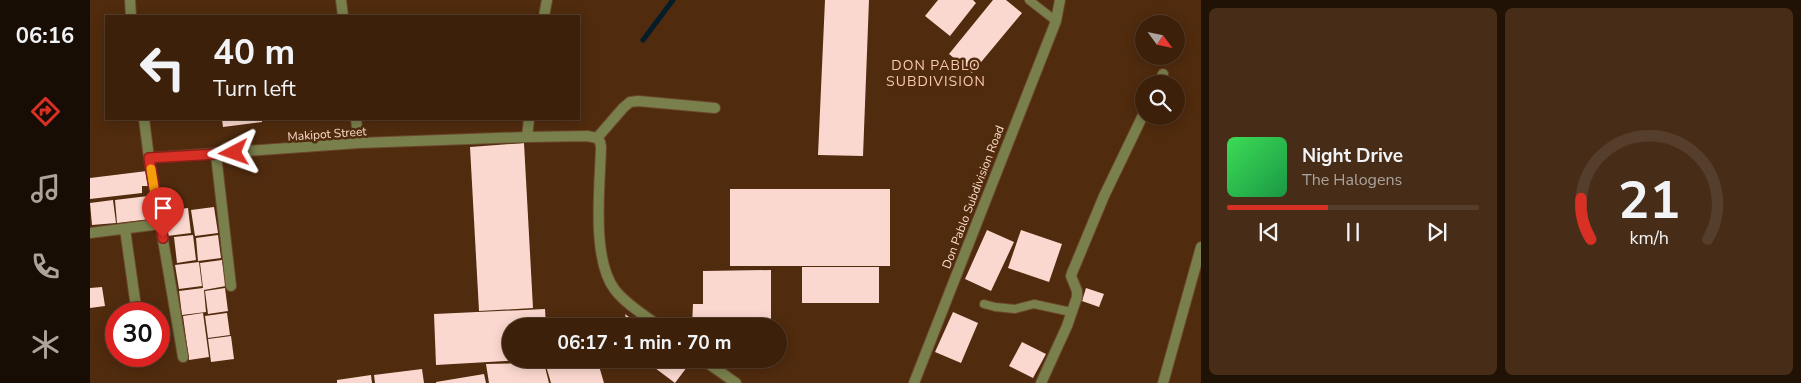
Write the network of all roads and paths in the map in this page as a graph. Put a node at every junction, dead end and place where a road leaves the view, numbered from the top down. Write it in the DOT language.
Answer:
graph roads {
  1 [pos="130,0"];
  2 [pos="341,0"];
  3 [pos="547,0"];
  4 [pos="1029,0"];
  5 [pos="1060,0"];
  6 [pos="132,15"];
  7 [pos="343,15"];
  8 [pos="544,15"];
  9 [pos="1056,21"];
  10 [pos="714,108"];
  11 [pos="144,120"];
  12 [pos="356,120"];
  13 [pos="530,120"];
  14 [pos="1138,125"];
  15 [pos="527,136"];
  16 [pos="597,138"];
  17 [pos="360,143"];
  18 [pos="216,154"];
  19 [pos="149,158"];
  20 [pos="160,224"];
  21 [pos="125,229"];
  22 [pos="90,233"];
  23 [pos="1201,247"];
  24 [pos="232,286"];
  25 [pos="134,302"];
  26 [pos="984,304"];
  27 [pos="1072,312"];
  28 [pos="648,318"];
  29 [pos="183,357"];
  30 [pos="715,368"];
  31 [pos="736,383"];
  32 [pos="914,383"];
  33 [pos="1041,383"];
  34 [pos="1163,383"];
  1 -- 6 [label="street"];
  2 -- 7 [label="street"];
  3 -- 8 [label="street"];
  4 -- 9 [label="lane"];
  5 -- 9 [label="street, Don Pablo Subdivision Road"];
  9 -- 32 [label="street, Don Pablo Subdivision Road"];
  10 -- 16 [label="street"];
  11 -- 19 [label="street"];
  12 -- 17 [label="street"];
  13 -- 15 [label="street"];
  14 -- 27 [label="street"];
  15 -- 16 [label="street, Makipot Street"];
  15 -- 17 [label="street, Makipot Street"];
  16 -- 28 [label="street"];
  17 -- 18 [label="street, Makipot Street"];
  18 -- 19 [label="street, Makipot Street"];
  18 -- 24 [label="street"];
  19 -- 20 [label="street"];
  20 -- 21 [label="street"];
  20 -- 29 [label="street"];
  21 -- 22 [label="street"];
  21 -- 25 [label="street"];
  23 -- 34 [label="street"];
  26 -- 27 [label="lane"];
  27 -- 33 [label="street"];
  30 -- 31 [label="street"];
}
